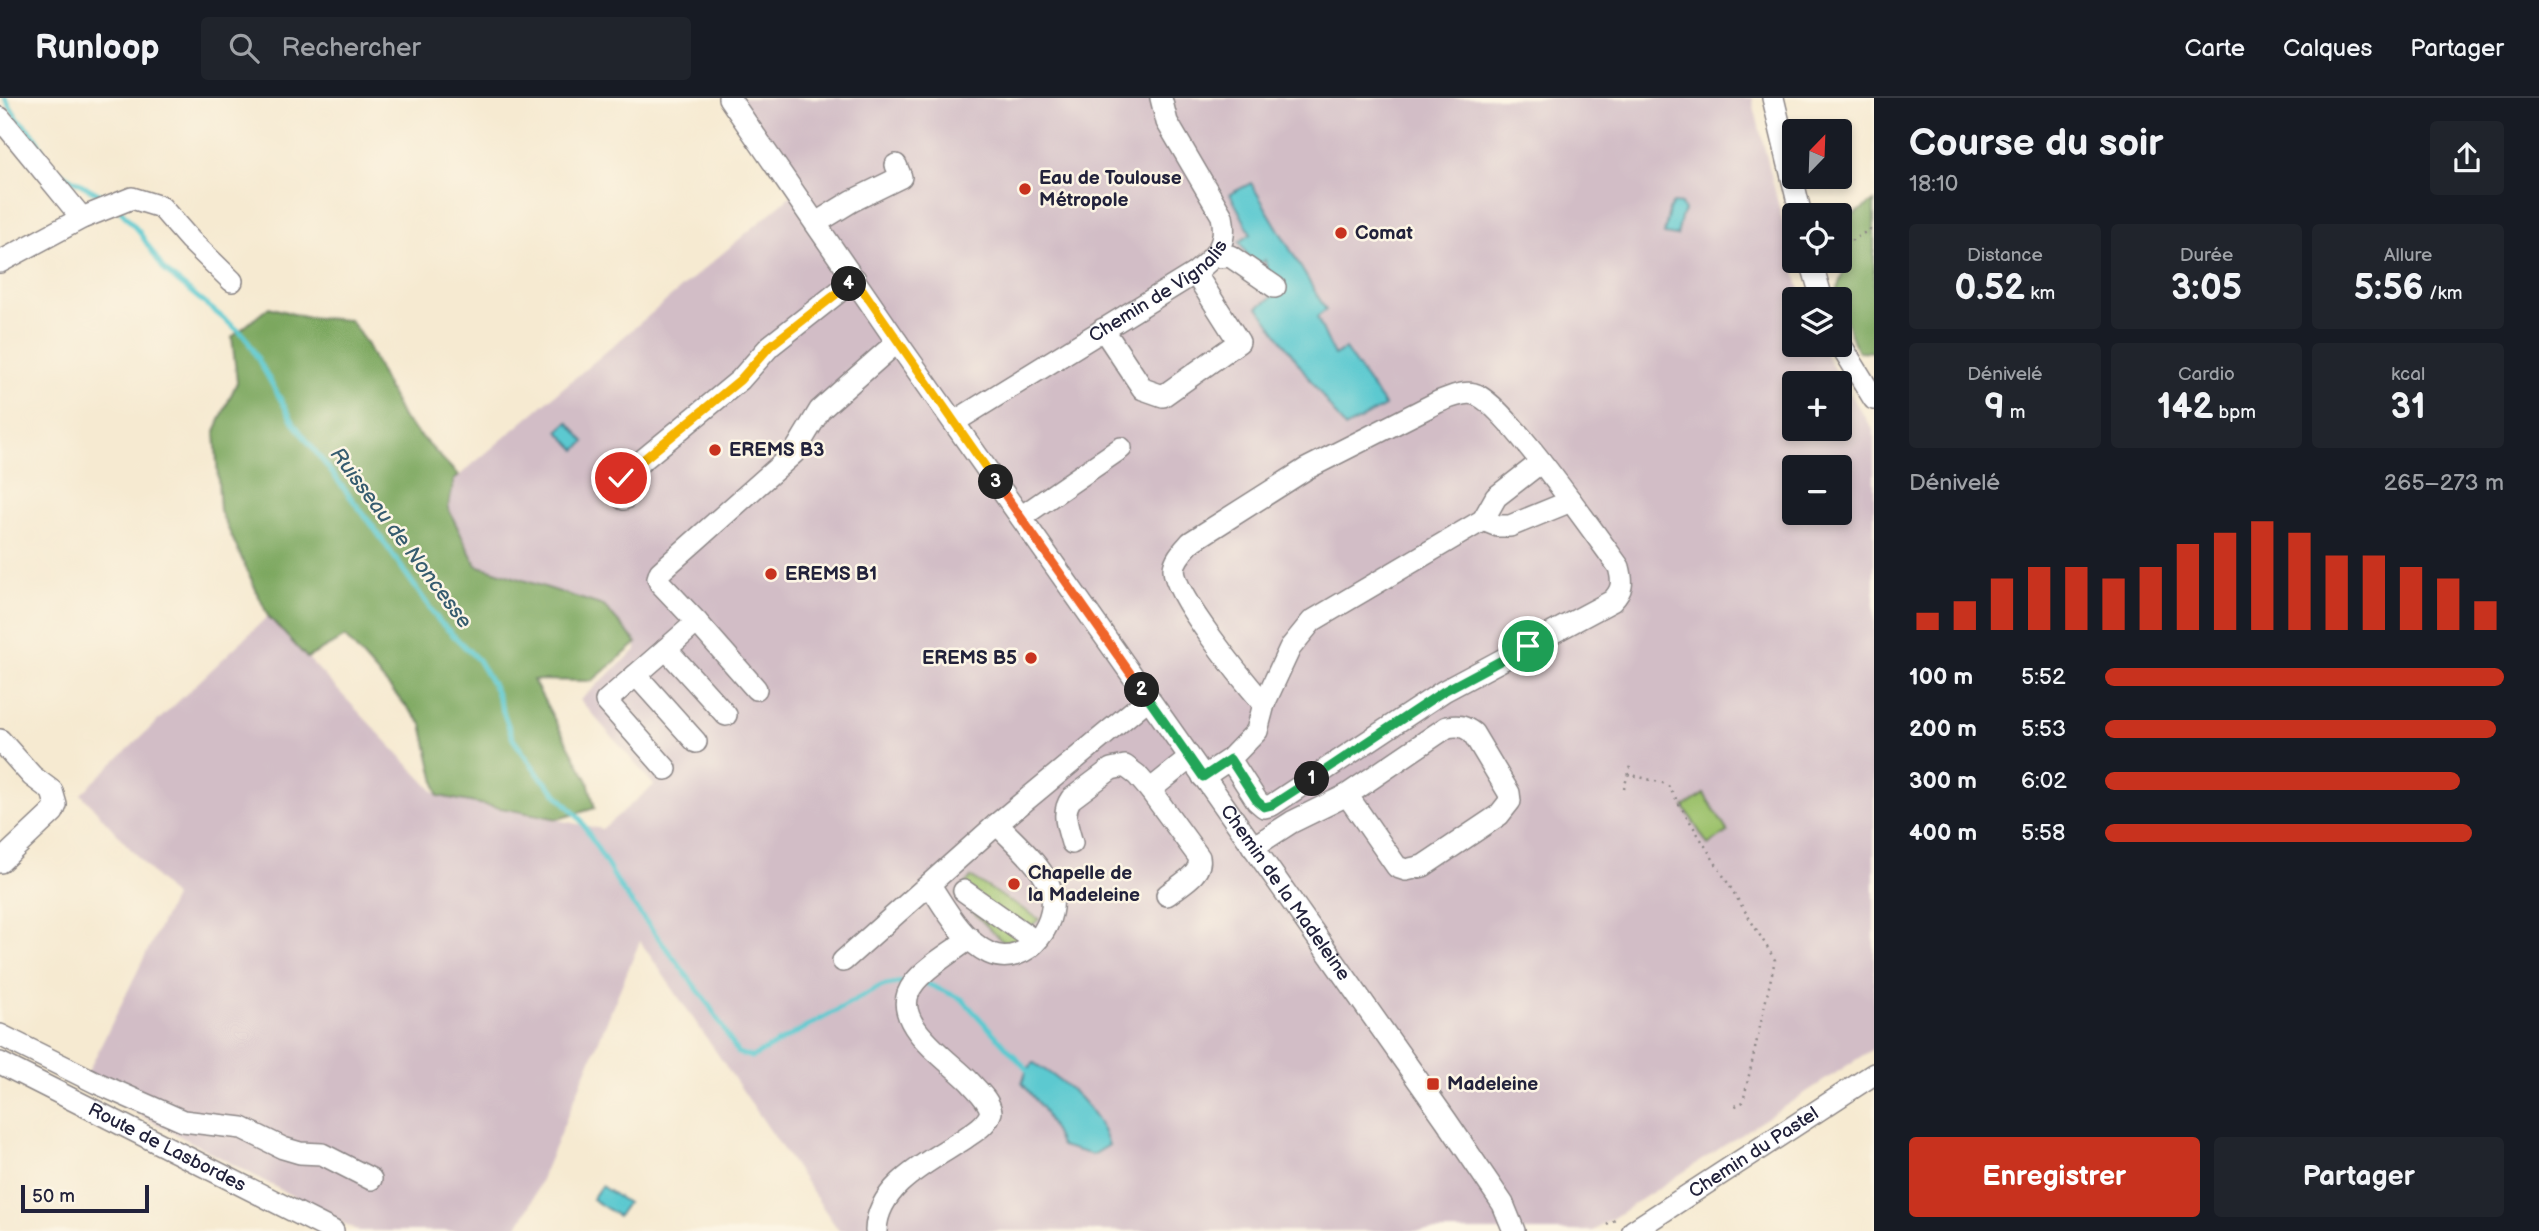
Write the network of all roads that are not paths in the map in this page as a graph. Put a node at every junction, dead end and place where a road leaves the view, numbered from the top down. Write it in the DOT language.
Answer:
graph roads {
  1 [pos="729,98"];
  2 [pos="1161,98"];
  3 [pos="1773,98"];
  4 [pos="0,118"];
  5 [pos="895,164"];
  6 [pos="1798,203"];
  7 [pos="82,218"];
  8 [pos="816,223"];
  9 [pos="1214,257"];
  10 [pos="0,262"];
  11 [pos="1195,273"];
  12 [pos="855,279"];
  13 [pos="232,281"];
  14 [pos="1275,287"];
  15 [pos="1102,329"];
  16 [pos="897,342"];
  17 [pos="1849,357"];
  18 [pos="1874,399"];
  19 [pos="954,422"];
  20 [pos="1121,448"];
  21 [pos="1541,462"];
  22 [pos="624,499"];
  23 [pos="1570,501"];
  24 [pos="1021,517"];
  25 [pos="1483,520"];
  26 [pos="696,622"];
  27 [pos="666,649"];
  28 [pos="636,675"];
  29 [pos="756,689"];
  30 [pos="1149,698"];
  31 [pos="1264,704"];
  32 [pos="726,715"];
  33 [pos="0,740"];
  34 [pos="696,742"];
  35 [pos="1190,758"];
  36 [pos="1230,759"];
  37 [pos="666,769"];
  38 [pos="1203,777"];
  39 [pos="1150,790"];
  40 [pos="1347,795"];
  41 [pos="997,824"];
  42 [pos="1072,843"];
  43 [pos="1253,847"];
  44 [pos="0,862"];
  45 [pos="930,885"];
  46 [pos="964,891"];
  47 [pos="1167,895"];
  48 [pos="970,939"];
  49 [pos="1035,941"];
  50 [pos="843,961"];
  51 [pos="0,1035"];
  52 [pos="0,1063"];
  53 [pos="1874,1074"];
  54 [pos="371,1180"];
  55 [pos="1503,1204"];
  56 [pos="333,1231"];
  57 [pos="876,1231"];
  58 [pos="1514,1231"];
  59 [pos="1531,1231"];
  60 [pos="1633,1231"];
  1 -- 8 [label="street, Chemin de la Madeleine"];
  2 -- 9 [label="street, Chemin de Vignalis"];
  3 -- 6 [label="street"];
  4 -- 7 [label="street"];
  5 -- 8 [label="street"];
  7 -- 10 [label="street"];
  7 -- 13 [label="street"];
  8 -- 12 [label="street, Chemin de la Madeleine"];
  9 -- 11 [label="street, Chemin de Vignalis"];
  9 -- 14 [label="street"];
  11 -- 15 [label="street, Chemin de Vignalis"];
  11 -- 15 [label="street"];
  12 -- 16 [label="street, Chemin de la Madeleine"];
  12 -- 22 [label="street"];
  15 -- 19 [label="street, Chemin de Vignalis"];
  16 -- 19 [label="street, Chemin de la Madeleine"];
  16 -- 26 [label="street"];
  17 -- 18 [label="street"];
  19 -- 24 [label="street, Chemin de la Madeleine"];
  20 -- 24 [label="street"];
  21 -- 23 [label="street"];
  21 -- 25 [label="street"];
  21 -- 31 [label="street"];
  23 -- 25 [label="street"];
  23 -- 36 [label="street"];
  24 -- 30 [label="street, Chemin de la Madeleine"];
  25 -- 31 [label="street"];
  26 -- 27 [label="street"];
  26 -- 29 [label="street"];
  27 -- 28 [label="street"];
  27 -- 32 [label="street"];
  28 -- 34 [label="street"];
  28 -- 37 [label="street"];
  30 -- 35 [label="street, Chemin de la Madeleine"];
  30 -- 41 [label="street"];
  31 -- 36 [label="street"];
  33 -- 44 [label="street"];
  35 -- 38 [label="street, Chemin de la Madeleine"];
  35 -- 39 [label="street"];
  36 -- 38 [label="street"];
  38 -- 43 [label="street, Chemin de la Madeleine"];
  39 -- 42 [label="street"];
  39 -- 47 [label="street"];
  40 -- 40 [label="street"];
  40 -- 43 [label="street"];
  41 -- 45 [label="street"];
  41 -- 49 [label="street"];
  43 -- 55 [label="street, Chemin de la Madeleine"];
  45 -- 48 [label="street"];
  45 -- 50 [label="street"];
  46 -- 49 [label="street"];
  48 -- 49 [label="street"];
  48 -- 57 [label="street"];
  51 -- 54 [label="street"];
  52 -- 56 [label="street, Route de Lasbordes"];
  53 -- 60 [label="street, Chemin du Pastel"];
  55 -- 58 [label="street, Chemin de la Madeleine"];
  55 -- 59 [label="street, Chemin de la Madeleine"];
}
